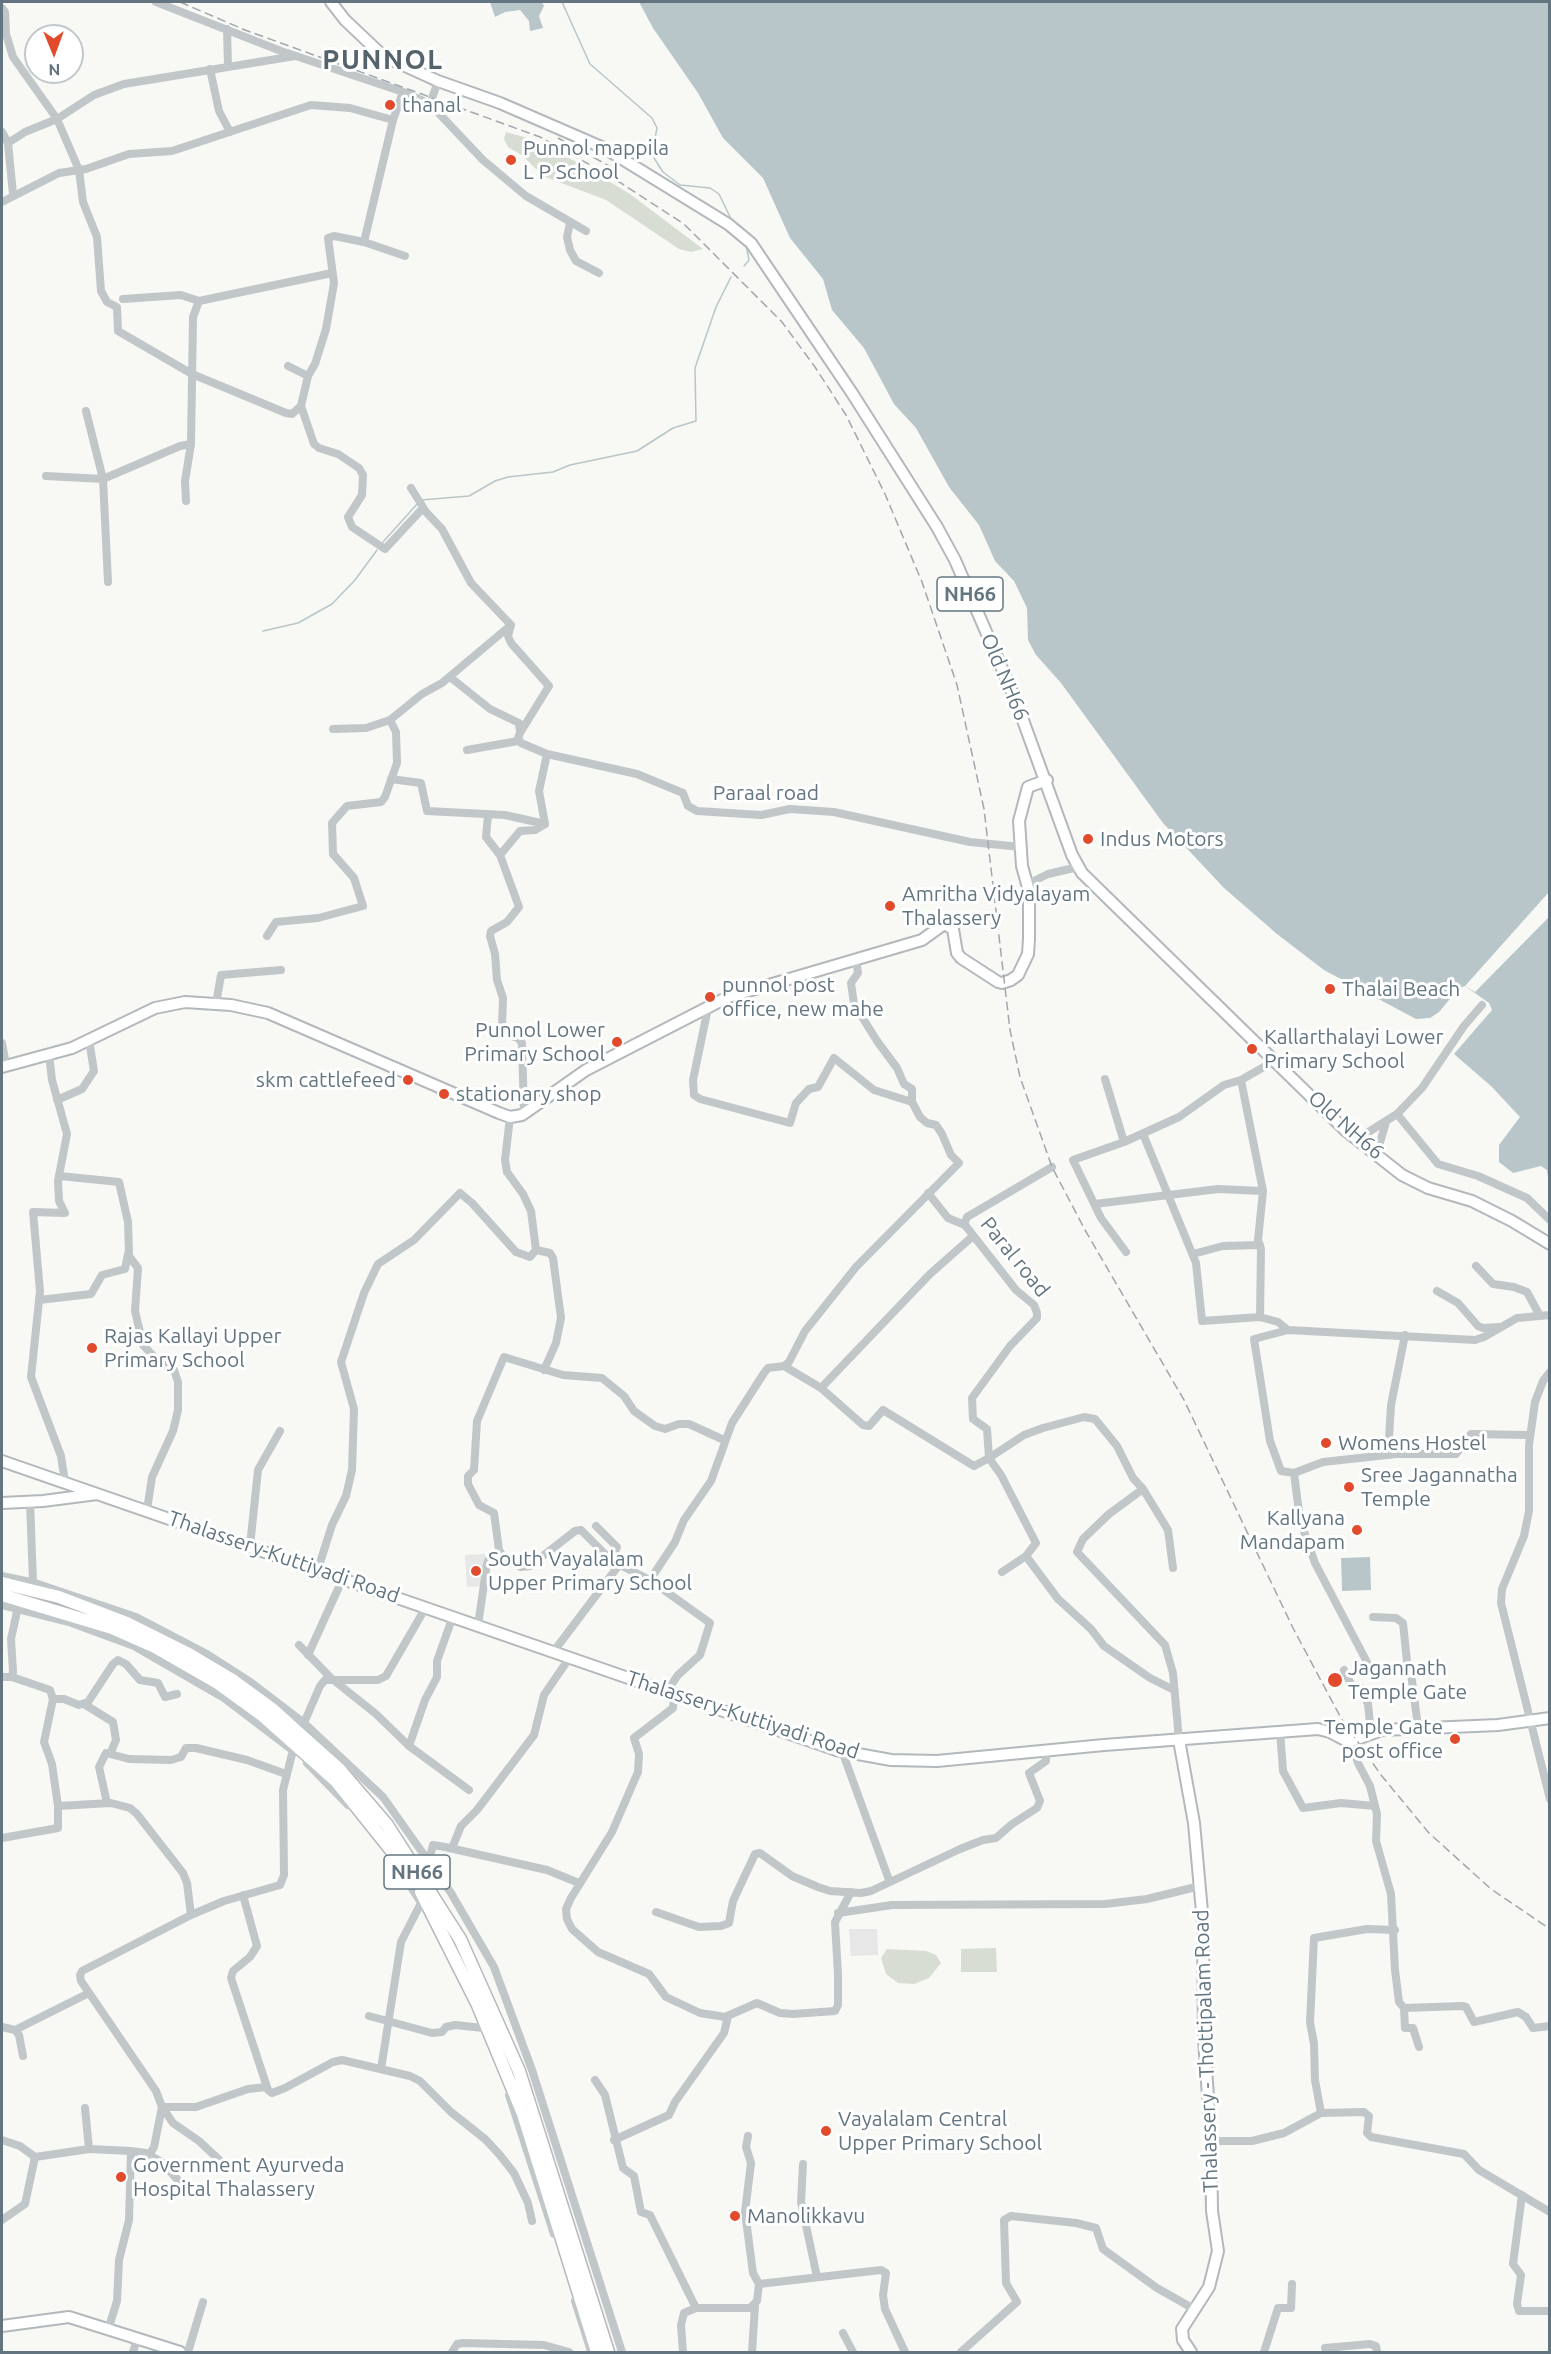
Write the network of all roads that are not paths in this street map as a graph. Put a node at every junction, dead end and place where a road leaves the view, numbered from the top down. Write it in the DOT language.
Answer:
graph roads {
  1 [pos="156,2"];
  2 [pos="331,2"];
  3 [pos="2,8"];
  4 [pos="227,29"];
  5 [pos="295,56"];
  6 [pos="13,57"];
  7 [pos="2,58"];
  8 [pos="228,66"];
  9 [pos="210,69"];
  10 [pos="438,81"];
  11 [pos="403,92"];
  12 [pos="430,104"];
  13 [pos="57,119"];
  14 [pos="393,120"];
  15 [pos="2,132"];
  16 [pos="230,132"];
  17 [pos="8,143"];
  18 [pos="79,170"];
  19 [pos="13,194"];
  20 [pos="2,202"];
  21 [pos="570,223"];
  22 [pos="586,231"];
  23 [pos="364,242"];
  24 [pos="405,256"];
  25 [pos="332,273"];
  26 [pos="599,273"];
  27 [pos="123,299"];
  28 [pos="199,301"];
  29 [pos="288,366"];
  30 [pos="192,374"];
  31 [pos="308,376"];
  32 [pos="301,406"];
  33 [pos="86,411"];
  34 [pos="191,444"];
  35 [pos="46,476"];
  36 [pos="104,479"];
  37 [pos="411,488"];
  38 [pos="186,501"];
  39 [pos="421,503"];
  40 [pos="108,582"];
  41 [pos="511,626"];
  42 [pos="450,677"];
  43 [pos="390,720"];
  44 [pos="333,729"];
  45 [pos="519,737"];
  46 [pos="467,750"];
  47 [pos="547,754"];
  48 [pos="392,779"];
  49 [pos="1047,780"];
  50 [pos="488,815"];
  51 [pos="545,824"];
  52 [pos="1021,847"];
  53 [pos="500,855"];
  54 [pos="1078,867"];
  55 [pos="1028,890"];
  56 [pos="267,936"];
  57 [pos="852,960"];
  58 [pos="281,970"];
  59 [pos="216,1004"];
  60 [pos="1482,1005"];
  61 [pos="708,1008"];
  62 [pos="89,1040"];
  63 [pos="2,1043"];
  64 [pos="49,1054"];
  65 [pos="1276,1060"];
  66 [pos="4,1066"];
  67 [pos="1105,1079"];
  68 [pos="1241,1080"];
  69 [pos="57,1100"];
  70 [pos="912,1102"];
  71 [pos="524,1114"];
  72 [pos="1397,1114"];
  73 [pos="510,1117"];
  74 [pos="1386,1122"];
  75 [pos="1143,1134"];
  76 [pos="1359,1138"];
  77 [pos="1124,1142"];
  78 [pos="1377,1153"];
  79 [pos="1052,1167"];
  80 [pos="60,1176"];
  81 [pos="1263,1191"];
  82 [pos="928,1193"];
  83 [pos="1167,1193"];
  84 [pos="1095,1204"];
  85 [pos="1550,1220"];
  86 [pos="965,1225"];
  87 [pos="973,1236"];
  88 [pos="1550,1244"];
  89 [pos="1260,1245"];
  90 [pos="536,1250"];
  91 [pos="1126,1252"];
  92 [pos="128,1254"];
  93 [pos="1192,1254"];
  94 [pos="1476,1266"];
  95 [pos="1437,1291"];
  96 [pos="39,1300"];
  97 [pos="1539,1314"];
  98 [pos="1550,1315"];
  99 [pos="1260,1317"];
  100 [pos="1500,1327"];
  101 [pos="1288,1330"];
  102 [pos="1405,1335"];
  103 [pos="784,1366"];
  104 [pos="544,1370"];
  105 [pos="1550,1372"];
  106 [pos="821,1388"];
  107 [pos="280,1431"];
  108 [pos="1529,1435"];
  109 [pos="724,1440"];
  110 [pos="1388,1455"];
  111 [pos="989,1458"];
  112 [pos="2,1461"];
  113 [pos="1294,1473"];
  114 [pos="65,1482"];
  115 [pos="1143,1489"];
  116 [pos="100,1494"];
  117 [pos="30,1501"];
  118 [pos="2,1503"];
  119 [pos="147,1510"];
  120 [pos="596,1526"];
  121 [pos="250,1545"];
  122 [pos="501,1553"];
  123 [pos="1026,1556"];
  124 [pos="615,1562"];
  125 [pos="1173,1568"];
  126 [pos="318,1569"];
  127 [pos="1002,1572"];
  128 [pos="2,1576"];
  129 [pos="343,1578"];
  130 [pos="650,1580"];
  131 [pos="33,1582"];
  132 [pos="2,1583"];
  133 [pos="2,1595"];
  134 [pos="2,1605"];
  135 [pos="18,1607"];
  136 [pos="426,1607"];
  137 [pos="453,1616"];
  138 [pos="1372,1617"];
  139 [pos="478,1625"];
  140 [pos="299,1645"];
  141 [pos="554,1652"];
  142 [pos="308,1655"];
  143 [pos="570,1657"];
  144 [pos="1344,1670"];
  145 [pos="1408,1671"];
  146 [pos="2,1677"];
  147 [pos="12,1677"];
  148 [pos="331,1678"];
  149 [pos="1174,1690"];
  150 [pos="671,1692"];
  151 [pos="177,1694"];
  152 [pos="53,1699"];
  153 [pos="84,1704"];
  154 [pos="1550,1718"];
  155 [pos="1531,1720"];
  156 [pos="304,1724"];
  157 [pos="1418,1727"];
  158 [pos="1280,1731"];
  159 [pos="1371,1734"];
  160 [pos="1179,1740"];
  161 [pos="1352,1742"];
  162 [pos="409,1746"];
  163 [pos="293,1750"];
  164 [pos="1046,1750"];
  165 [pos="842,1751"];
  166 [pos="111,1752"];
  167 [pos="286,1774"];
  168 [pos="469,1790"];
  169 [pos="1550,1799"];
  170 [pos="106,1803"];
  171 [pos="58,1806"];
  172 [pos="1375,1806"];
  173 [pos="2,1838"];
  174 [pos="452,1848"];
  175 [pos="429,1860"];
  176 [pos="889,1880"];
  177 [pos="579,1883"];
  178 [pos="1200,1886"];
  179 [pos="850,1892"];
  180 [pos="243,1895"];
  181 [pos="421,1903"];
  182 [pos="656,1912"];
  183 [pos="838,1913"];
  184 [pos="191,1915"];
  185 [pos="1395,1930"];
  186 [pos="89,1993"];
  187 [pos="1404,2008"];
  188 [pos="369,2016"];
  189 [pos="728,2016"];
  190 [pos="390,2022"];
  191 [pos="1550,2026"];
  192 [pos="2,2027"];
  193 [pos="483,2028"];
  194 [pos="15,2030"];
  195 [pos="1419,2047"];
  196 [pos="23,2056"];
  197 [pos="381,2069"];
  198 [pos="596,2080"];
  199 [pos="266,2087"];
  200 [pos="162,2107"];
  201 [pos="85,2108"];
  202 [pos="1321,2113"];
  203 [pos="747,2136"];
  204 [pos="2,2140"];
  205 [pos="614,2140"];
  206 [pos="1211,2141"];
  207 [pos="89,2149"];
  208 [pos="131,2151"];
  209 [pos="149,2155"];
  210 [pos="35,2157"];
  211 [pos="803,2164"];
  212 [pos="228,2168"];
  213 [pos="190,2194"];
  214 [pos="1522,2195"];
  215 [pos="2,2207"];
  216 [pos="1550,2212"];
  217 [pos="5,2218"];
  218 [pos="532,2222"];
  219 [pos="817,2277"];
  220 [pos="759,2283"];
  221 [pos="1292,2284"];
  222 [pos="203,2302"];
  223 [pos="755,2306"];
  224 [pos="696,2308"];
  225 [pos="1194,2309"];
  226 [pos="1550,2312"];
  227 [pos="2,2326"];
  228 [pos="108,2330"];
  229 [pos="843,2333"];
  230 [pos="137,2340"];
  231 [pos="1325,2348"];
  232 [pos="133,2352"];
  233 [pos="180,2352"];
  234 [pos="188,2352"];
  235 [pos="452,2352"];
  236 [pos="569,2352"];
  237 [pos="591,2352"];
  238 [pos="597,2352"];
  239 [pos="608,2352"];
  240 [pos="622,2352"];
  241 [pos="683,2352"];
  242 [pos="752,2352"];
  243 [pos="853,2352"];
  244 [pos="905,2352"];
  245 [pos="961,2352"];
  246 [pos="1191,2352"];
  247 [pos="1264,2352"];
  248 [pos="1377,2352"];
  1 -- 4 [label="street"];
  2 -- 10 [label="main road, Old NH66 / NH66"];
  3 -- 6 [label="street"];
  4 -- 5 [label="street"];
  4 -- 8 [label="street"];
  5 -- 8 [label="street"];
  5 -- 11 [label="street"];
  6 -- 7 [label="street"];
  6 -- 13 [label="street"];
  8 -- 9 [label="street"];
  9 -- 13 [label="street"];
  9 -- 16 [label="street"];
  10 -- 12 [label="street"];
  10 -- 49 [label="main road, Old NH66 / NH66"];
  11 -- 12 [label="street"];
  11 -- 14 [label="street"];
  12 -- 21 [label="street"];
  13 -- 17 [label="street"];
  13 -- 18 [label="street"];
  14 -- 16 [label="street"];
  14 -- 23 [label="street"];
  15 -- 17 [label="street"];
  16 -- 18 [label="street"];
  17 -- 19 [label="street"];
  18 -- 19 [label="street"];
  18 -- 30 [label="street"];
  19 -- 20 [label="street"];
  21 -- 22 [label="street"];
  21 -- 26 [label="street"];
  23 -- 24 [label="street"];
  23 -- 25 [label="street"];
  25 -- 28 [label="street"];
  25 -- 31 [label="street"];
  27 -- 28 [label="street"];
  28 -- 30 [label="street"];
  29 -- 31 [label="street"];
  30 -- 32 [label="street"];
  30 -- 34 [label="street"];
  31 -- 32 [label="street"];
  32 -- 39 [label="street"];
  33 -- 36 [label="street"];
  34 -- 36 [label="street"];
  34 -- 38 [label="street"];
  35 -- 36 [label="street"];
  36 -- 40 [label="street"];
  37 -- 39 [label="street"];
  39 -- 41 [label="street"];
  41 -- 42 [label="street"];
  41 -- 45 [label="street"];
  42 -- 43 [label="street"];
  42 -- 45 [label="street"];
  43 -- 44 [label="street"];
  43 -- 48 [label="street"];
  45 -- 46 [label="street"];
  45 -- 47 [label="street"];
  47 -- 51 [label="street"];
  47 -- 52 [label="street, Paraal road"];
  48 -- 50 [label="street"];
  48 -- 56 [label="street"];
  49 -- 52 [label="main road"];
  49 -- 54 [label="main road, Old NH66 / NH66"];
  50 -- 51 [label="street"];
  50 -- 53 [label="street"];
  51 -- 53 [label="street"];
  52 -- 55 [label="main road"];
  53 -- 71 [label="street"];
  54 -- 55 [label="street"];
  54 -- 65 [label="main road, Old NH66 / NH66"];
  55 -- 57 [label="main road"];
  57 -- 61 [label="main road"];
  57 -- 70 [label="street"];
  58 -- 59 [label="street"];
  59 -- 62 [label="main road"];
  59 -- 73 [label="main road"];
  60 -- 72 [label="street"];
  61 -- 70 [label="street"];
  61 -- 71 [label="main road"];
  62 -- 64 [label="main road"];
  62 -- 69 [label="street"];
  63 -- 66 [label="street"];
  64 -- 66 [label="main road"];
  64 -- 69 [label="street"];
  65 -- 68 [label="street"];
  65 -- 76 [label="main road, Old NH66 / NH66"];
  67 -- 77 [label="street"];
  68 -- 75 [label="street"];
  68 -- 81 [label="street"];
  69 -- 80 [label="street"];
  70 -- 82 [label="street"];
  71 -- 73 [label="main road"];
  72 -- 74 [label="street"];
  72 -- 85 [label="street"];
  73 -- 90 [label="street"];
  74 -- 76 [label="street"];
  74 -- 78 [label="street"];
  75 -- 77 [label="street"];
  75 -- 83 [label="street"];
  76 -- 78 [label="main road, Old NH66 / NH66"];
  77 -- 84 [label="street"];
  78 -- 88 [label="main road, Old NH66 / NH66"];
  79 -- 86 [label="street, Paral road"];
  80 -- 92 [label="street"];
  80 -- 96 [label="street"];
  81 -- 83 [label="street"];
  81 -- 89 [label="street"];
  82 -- 86 [label="street"];
  82 -- 103 [label="street"];
  83 -- 84 [label="street"];
  83 -- 93 [label="street"];
  84 -- 91 [label="street"];
  86 -- 87 [label="street, Paral road"];
  87 -- 106 [label="street"];
  87 -- 111 [label="street, Paral road"];
  89 -- 93 [label="street"];
  89 -- 99 [label="street"];
  90 -- 104 [label="street"];
  90 -- 126 [label="street"];
  92 -- 96 [label="street"];
  92 -- 119 [label="street"];
  93 -- 99 [label="street"];
  94 -- 97 [label="street"];
  95 -- 100 [label="street"];
  96 -- 114 [label="street"];
  97 -- 98 [label="street"];
  97 -- 100 [label="street"];
  99 -- 101 [label="street"];
  100 -- 102 [label="street"];
  101 -- 102 [label="street"];
  101 -- 113 [label="street"];
  102 -- 110 [label="street"];
  103 -- 106 [label="street"];
  103 -- 109 [label="street"];
  104 -- 109 [label="street"];
  104 -- 122 [label="street"];
  105 -- 108 [label="street"];
  106 -- 111 [label="street"];
  107 -- 121 [label="street"];
  108 -- 110 [label="street"];
  108 -- 155 [label="street"];
  109 -- 130 [label="street"];
  110 -- 113 [label="street"];
  111 -- 115 [label="street"];
  111 -- 123 [label="street"];
  112 -- 114 [label="main road, Thalassery-Kuttiyadi Road"];
  113 -- 145 [label="street"];
  114 -- 116 [label="main road, Thalassery-Kuttiyadi Road"];
  115 -- 125 [label="street"];
  115 -- 149 [label="street"];
  116 -- 117 [label="main road"];
  116 -- 119 [label="main road, Thalassery-Kuttiyadi Road"];
  117 -- 118 [label="main road"];
  117 -- 131 [label="street"];
  119 -- 121 [label="main road, Thalassery-Kuttiyadi Road"];
  120 -- 124 [label="street"];
  121 -- 126 [label="main road, Thalassery-Kuttiyadi Road"];
  122 -- 124 [label="street"];
  122 -- 139 [label="street"];
  123 -- 127 [label="street"];
  123 -- 149 [label="street"];
  124 -- 130 [label="street"];
  124 -- 141 [label="street"];
  126 -- 129 [label="main road, Thalassery-Kuttiyadi Road"];
  128 -- 131 [label="street"];
  129 -- 136 [label="main road, Thalassery-Kuttiyadi Road"];
  129 -- 142 [label="street"];
  130 -- 150 [label="street"];
  131 -- 156 [label="street"];
  132 -- 239 [label="highway, NH66"];
  133 -- 238 [label="highway, NH66"];
  134 -- 135 [label="street"];
  135 -- 147 [label="street"];
  135 -- 163 [label="street"];
  136 -- 137 [label="main road, Thalassery-Kuttiyadi Road"];
  136 -- 148 [label="street"];
  137 -- 139 [label="main road, Thalassery-Kuttiyadi Road"];
  137 -- 162 [label="street"];
  138 -- 145 [label="street"];
  139 -- 141 [label="main road, Thalassery-Kuttiyadi Road"];
  140 -- 142 [label="street"];
  141 -- 143 [label="main road, Thalassery-Kuttiyadi Road"];
  142 -- 148 [label="street"];
  143 -- 150 [label="main road, Thalassery-Kuttiyadi Road"];
  143 -- 174 [label="street"];
  144 -- 159 [label="street"];
  145 -- 157 [label="street"];
  146 -- 147 [label="street"];
  147 -- 152 [label="street"];
  148 -- 156 [label="street"];
  148 -- 162 [label="street"];
  149 -- 160 [label="street"];
  150 -- 165 [label="main road, Thalassery-Kuttiyadi Road"];
  150 -- 177 [label="street"];
  151 -- 153 [label="street"];
  152 -- 153 [label="street"];
  152 -- 171 [label="street"];
  153 -- 166 [label="street"];
  154 -- 155 [label="main road"];
  155 -- 157 [label="main road"];
  155 -- 169 [label="street"];
  156 -- 175 [label="street"];
  157 -- 159 [label="main road"];
  158 -- 160 [label="main road, Thalassery-Kuttiyadi Road"];
  158 -- 161 [label="main road, Thalassery-Kuttiyadi Road"];
  158 -- 172 [label="street"];
  159 -- 161 [label="main road"];
  160 -- 164 [label="main road, Thalassery-Kuttiyadi Road"];
  160 -- 178 [label="main road, Thalassery - Thottipalam Road"];
  161 -- 172 [label="street"];
  162 -- 168 [label="street"];
  163 -- 167 [label="street"];
  163 -- 181 [label="street"];
  164 -- 165 [label="main road, Thalassery-Kuttiyadi Road"];
  164 -- 176 [label="street"];
  165 -- 176 [label="street"];
  166 -- 167 [label="street"];
  166 -- 170 [label="street"];
  167 -- 180 [label="street"];
  170 -- 171 [label="street"];
  170 -- 184 [label="street"];
  171 -- 173 [label="street"];
  172 -- 185 [label="street"];
  174 -- 175 [label="street"];
  174 -- 177 [label="street"];
  175 -- 240 [label="street"];
  176 -- 179 [label="street"];
  177 -- 189 [label="street"];
  178 -- 183 [label="street"];
  178 -- 206 [label="main road, Thalassery - Thottipalam Road"];
  179 -- 182 [label="street"];
  179 -- 183 [label="street"];
  180 -- 184 [label="street"];
  180 -- 199 [label="street"];
  181 -- 190 [label="street"];
  181 -- 193 [label="street"];
  183 -- 189 [label="street"];
  184 -- 186 [label="street"];
  185 -- 187 [label="street"];
  185 -- 202 [label="street"];
  186 -- 194 [label="street"];
  186 -- 200 [label="street"];
  187 -- 191 [label="street"];
  187 -- 195 [label="street"];
  188 -- 190 [label="street"];
  189 -- 205 [label="street"];
  190 -- 193 [label="street"];
  190 -- 197 [label="street"];
  192 -- 194 [label="street"];
  193 -- 237 [label="street"];
  194 -- 196 [label="street"];
  197 -- 199 [label="street"];
  197 -- 218 [label="street"];
  198 -- 205 [label="street"];
  199 -- 200 [label="street"];
  200 -- 209 [label="street"];
  200 -- 212 [label="street"];
  201 -- 207 [label="street"];
  202 -- 206 [label="street"];
  202 -- 214 [label="street"];
  203 -- 220 [label="street"];
  204 -- 210 [label="street"];
  205 -- 224 [label="street"];
  206 -- 225 [label="main road, Thalassery - Thottipalam Road"];
  207 -- 208 [label="street"];
  207 -- 210 [label="street"];
  208 -- 209 [label="street"];
  208 -- 228 [label="street"];
  209 -- 213 [label="street"];
  210 -- 217 [label="street"];
  211 -- 219 [label="street"];
  214 -- 216 [label="street"];
  214 -- 226 [label="street"];
  215 -- 217 [label="street"];
  219 -- 220 [label="street"];
  219 -- 244 [label="street"];
  220 -- 223 [label="street"];
  221 -- 247 [label="street"];
  222 -- 234 [label="street"];
  223 -- 224 [label="street"];
  223 -- 242 [label="street"];
  224 -- 241 [label="street"];
  225 -- 245 [label="street"];
  225 -- 246 [label="main road, Thalassery - Thottipalam Road"];
  227 -- 228 [label="main road"];
  228 -- 230 [label="main road"];
  229 -- 243 [label="street"];
  230 -- 232 [label="street"];
  230 -- 233 [label="main road"];
  231 -- 248 [label="street"];
  235 -- 236 [label="street"];
}
